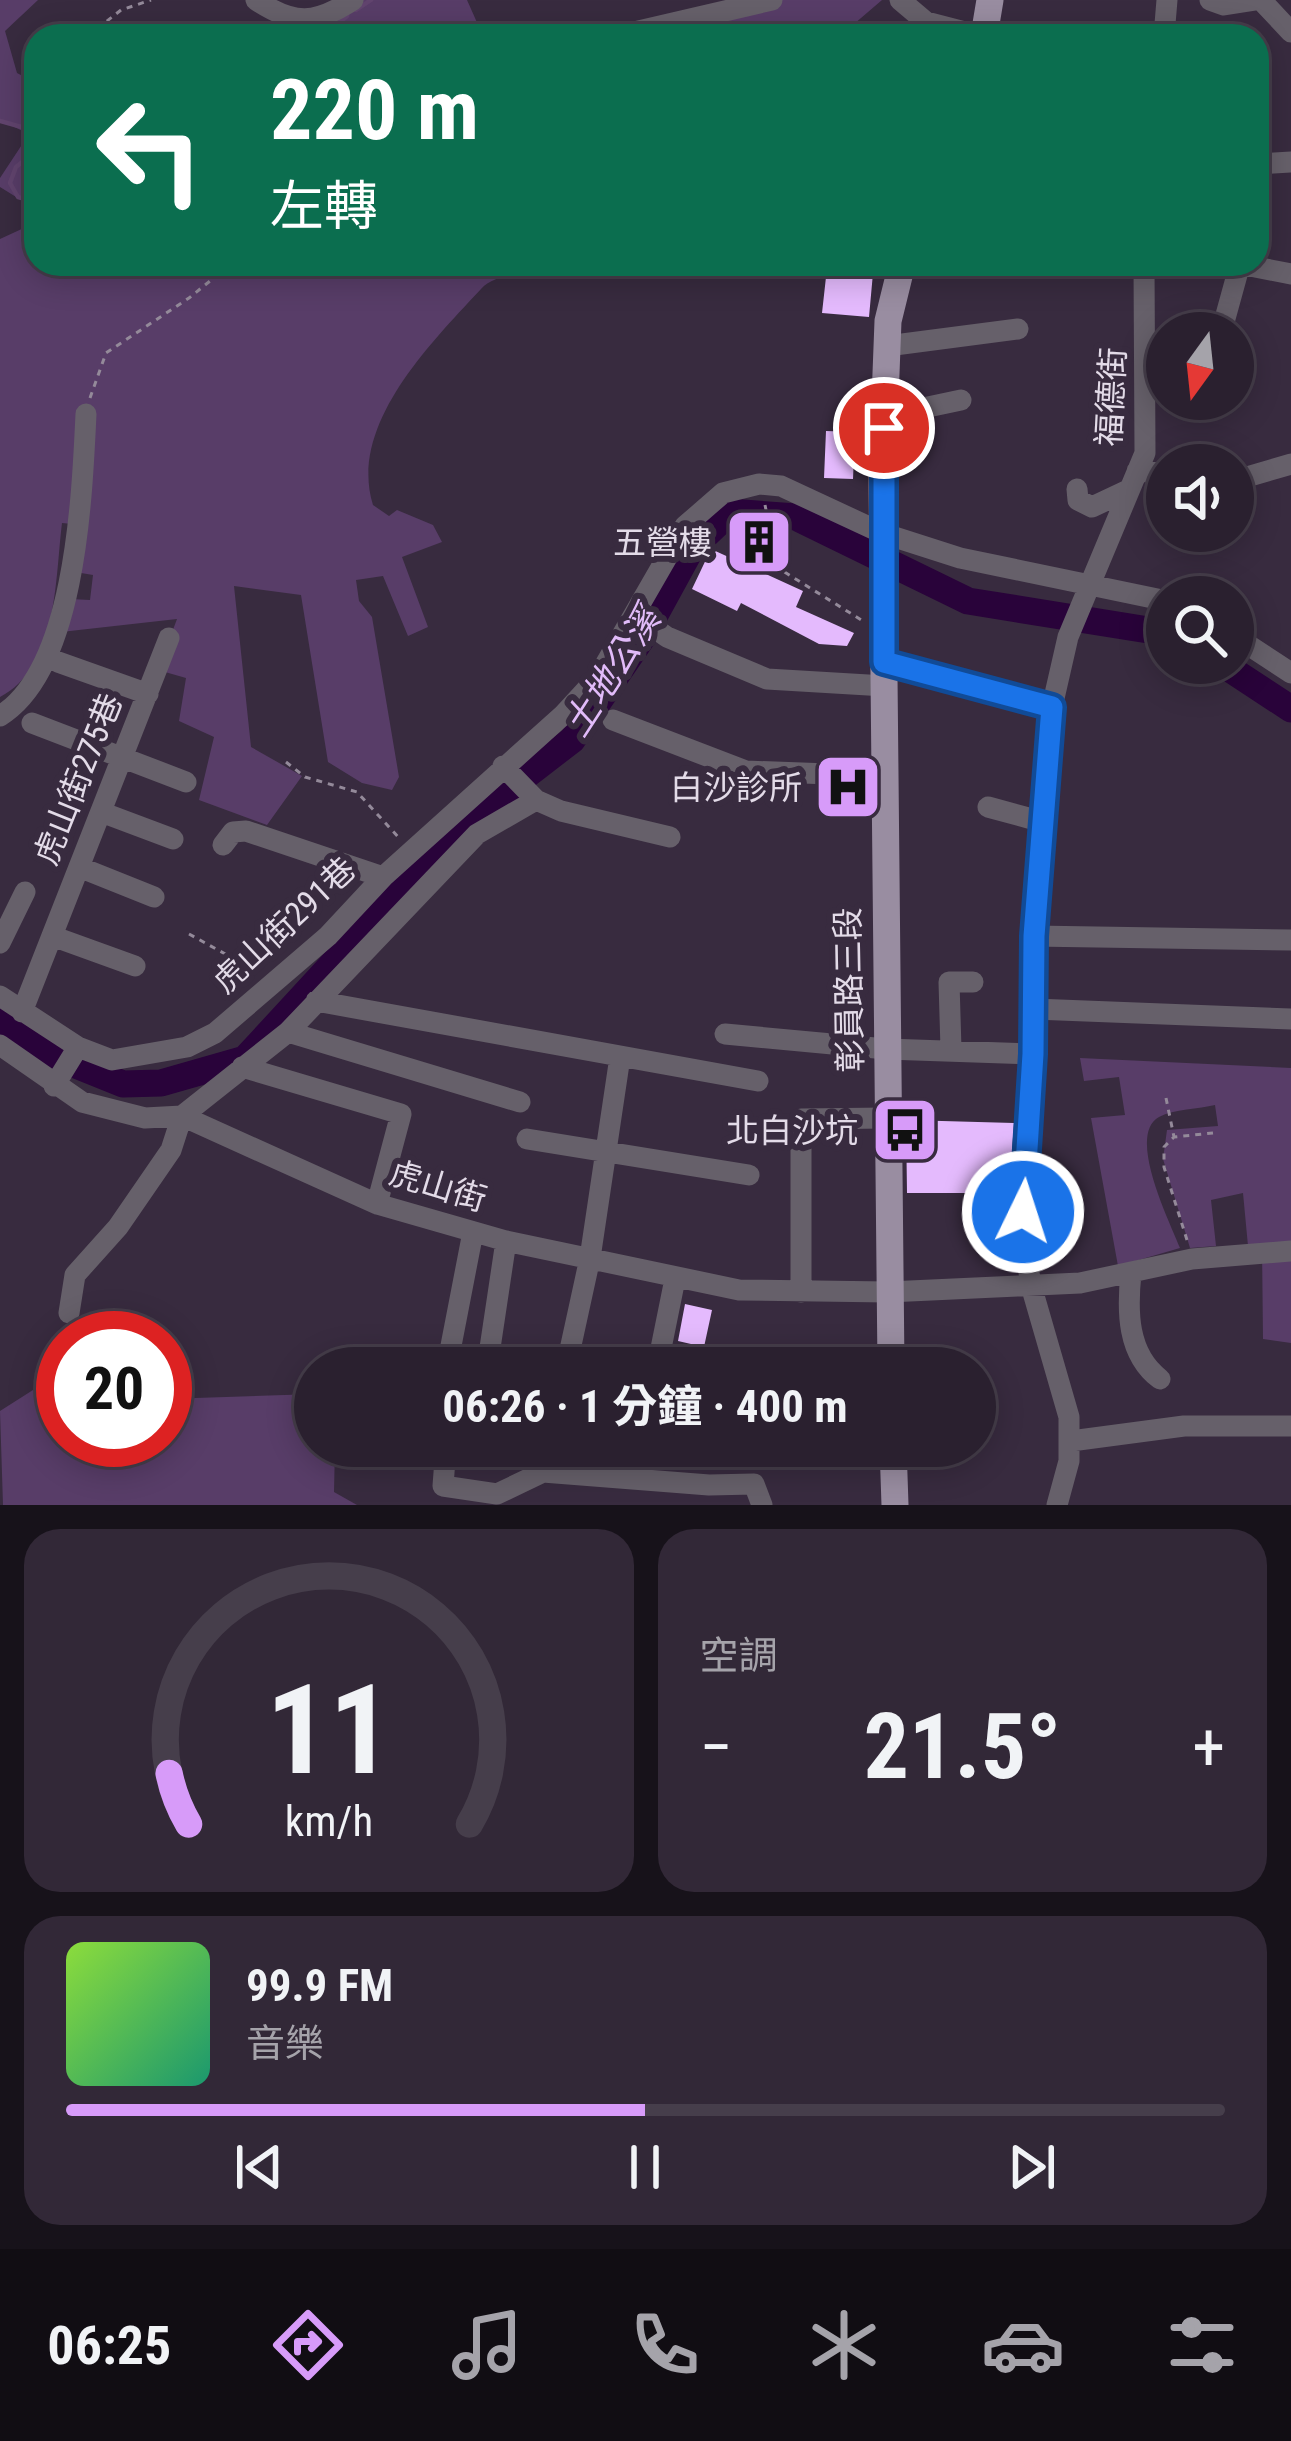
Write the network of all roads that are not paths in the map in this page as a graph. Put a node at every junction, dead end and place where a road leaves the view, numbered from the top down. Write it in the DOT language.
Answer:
graph roads {
  1 [pos="256,0"];
  2 [pos="353,0"];
  3 [pos="772,0"];
  4 [pos="900,0"];
  5 [pos="1210,0"];
  6 [pos="1258,0"];
  7 [pos="669,24"];
  8 [pos="934,24"];
  9 [pos="1291,32"];
  10 [pos="900,276"];
  11 [pos="1146,276"];
  12 [pos="1237,276"];
  13 [pos="1151,312"];
  14 [pos="1227,312"];
  15 [pos="1018,329"];
  16 [pos="887,346"];
  17 [pos="961,400"];
  18 [pos="86,413"];
  19 [pos="1149,420"];
  20 [pos="884,428"];
  21 [pos="1291,464"];
  22 [pos="1254,475"];
  23 [pos="1146,478"];
  24 [pos="1131,481"];
  25 [pos="1078,489"];
  26 [pos="883,541"];
  27 [pos="1088,589"];
  28 [pos="1146,598"];
  29 [pos="639,617"];
  30 [pos="169,638"];
  31 [pos="884,649"];
  32 [pos="1254,649"];
  33 [pos="58,662"];
  34 [pos="1291,673"];
  35 [pos="148,694"];
  36 [pos="1052,707"];
  37 [pos="0,716"];
  38 [pos="613,720"];
  39 [pos="32,723"];
  40 [pos="122,757"];
  41 [pos="506,770"];
  42 [pos="884,776"];
  43 [pos="186,782"];
  44 [pos="532,797"];
  45 [pos="988,807"];
  46 [pos="101,812"];
  47 [pos="1043,822"];
  48 [pos="670,837"];
  49 [pos="173,839"];
  50 [pos="223,845"];
  51 [pos="79,867"];
  52 [pos="383,877"];
  53 [pos="25,892"];
  54 [pos="154,897"];
  55 [pos="52,936"];
  56 [pos="1034,936"];
  57 [pos="1291,940"];
  58 [pos="0,943"];
  59 [pos="135,966"];
  60 [pos="973,982"];
  61 [pos="0,996"];
  62 [pos="316,1001"];
  63 [pos="1034,1010"];
  64 [pos="22,1012"];
  65 [pos="1291,1019"];
  66 [pos="287,1032"];
  67 [pos="725,1034"];
  68 [pos="0,1045"];
  69 [pos="78,1047"];
  70 [pos="886,1049"];
  71 [pos="951,1049"];
  72 [pos="1033,1054"];
  73 [pos="620,1057"];
  74 [pos="242,1067"];
  75 [pos="758,1081"];
  76 [pos="54,1086"];
  77 [pos="520,1102"];
  78 [pos="182,1116"];
  79 [pos="886,1118"];
  80 [pos="526,1139"];
  81 [pos="606,1154"];
  82 [pos="749,1175"];
  83 [pos="376,1204"];
  84 [pos="473,1232"];
  85 [pos="506,1241"];
  86 [pos="1291,1251"];
  87 [pos="590,1258"];
  88 [pos="1131,1273"];
  89 [pos="675,1279"];
  90 [pos="1030,1282"];
  91 [pos="801,1292"];
  92 [pos="889,1292"];
  93 [pos="69,1311"];
  94 [pos="451,1347"];
  95 [pos="490,1347"];
  96 [pos="571,1347"];
  97 [pos="661,1347"];
  98 [pos="890,1347"];
  99 [pos="1160,1379"];
  100 [pos="1291,1426"];
  101 [pos="1071,1441"];
  102 [pos="444,1467"];
  103 [pos="544,1467"];
  104 [pos="894,1467"];
  105 [pos="543,1472"];
  106 [pos="472,1498"];
  107 [pos="762,1505"];
  108 [pos="895,1505"];
  109 [pos="1057,1505"];
  1 -- 2 [label="street"];
  3 -- 7 [label="street"];
  4 -- 8 [label="street"];
  5 -- 6 [label="street"];
  6 -- 9 [label="street"];
  10 -- 16 [label="main road"];
  11 -- 13 [label="street, 福德街"];
  12 -- 14 [label="street"];
  15 -- 16 [label="street"];
  16 -- 20 [label="main road"];
  17 -- 20 [label="street"];
  18 -- 37 [label="street"];
  19 -- 24 [label="street, 福德街"];
  20 -- 26 [label="main road"];
  21 -- 22 [label="street"];
  23 -- 24 [label="street"];
  24 -- 25 [label="street"];
  24 -- 27 [label="street, 福德街"];
  26 -- 27 [label="street"];
  26 -- 29 [label="street"];
  26 -- 31 [label="main road"];
  27 -- 28 [label="street"];
  27 -- 36 [label="street, 福德街"];
  29 -- 31 [label="street"];
  29 -- 41 [label="street, 虎山街291巷"];
  30 -- 35 [label="street, 虎山街275巷"];
  31 -- 36 [label="street"];
  31 -- 42 [label="main road, 彰員路三段"];
  32 -- 34 [label="street"];
  33 -- 35 [label="street"];
  35 -- 40 [label="street, 虎山街275巷"];
  36 -- 47 [label="street, 福德街"];
  38 -- 42 [label="street"];
  39 -- 40 [label="street"];
  40 -- 43 [label="street"];
  40 -- 46 [label="street, 虎山街275巷"];
  41 -- 44 [label="street"];
  41 -- 52 [label="street, 虎山街291巷"];
  42 -- 70 [label="main road, 彰員路三段"];
  44 -- 48 [label="street"];
  44 -- 62 [label="street"];
  45 -- 47 [label="street"];
  46 -- 49 [label="street"];
  46 -- 51 [label="street, 虎山街275巷"];
  47 -- 56 [label="street, 福德街"];
  50 -- 52 [label="street"];
  51 -- 54 [label="street"];
  51 -- 55 [label="street, 虎山街275巷"];
  52 -- 69 [label="street, 虎山街291巷"];
  53 -- 58 [label="street"];
  55 -- 59 [label="street"];
  55 -- 64 [label="street, 虎山街275巷"];
  56 -- 57 [label="street"];
  56 -- 63 [label="street, 福德街"];
  60 -- 71 [label="street"];
  61 -- 64 [label="street"];
  62 -- 66 [label="street"];
  62 -- 73 [label="street"];
  63 -- 65 [label="street"];
  63 -- 72 [label="street, 福德街"];
  64 -- 69 [label="street"];
  66 -- 74 [label="street"];
  66 -- 77 [label="street"];
  67 -- 70 [label="street"];
  68 -- 76 [label="street, 虎山街"];
  69 -- 76 [label="street"];
  70 -- 71 [label="street"];
  70 -- 79 [label="main road, 彰員路三段"];
  71 -- 72 [label="street"];
  72 -- 90 [label="street, 福德街"];
  73 -- 75 [label="street"];
  73 -- 81 [label="street"];
  74 -- 78 [label="street"];
  74 -- 83 [label="street"];
  76 -- 78 [label="street, 虎山街"];
  78 -- 83 [label="street, 虎山街"];
  78 -- 93 [label="street"];
  79 -- 91 [label="street"];
  79 -- 92 [label="main road, 彰員路三段"];
  80 -- 81 [label="street"];
  81 -- 82 [label="street"];
  81 -- 87 [label="street"];
  83 -- 84 [label="street, 虎山街"];
  84 -- 85 [label="street, 虎山街"];
  84 -- 94 [label="street"];
  85 -- 87 [label="street, 虎山街"];
  85 -- 95 [label="street"];
  86 -- 88 [label="street, 虎山街"];
  87 -- 89 [label="street, 虎山街"];
  87 -- 96 [label="street"];
  88 -- 90 [label="street, 虎山街"];
  88 -- 99 [label="street"];
  89 -- 91 [label="street, 虎山街"];
  89 -- 97 [label="street"];
  90 -- 92 [label="street, 虎山街"];
  90 -- 101 [label="street, 福德街"];
  91 -- 92 [label="street, 虎山街"];
  92 -- 98 [label="main road, 彰員路三段"];
  100 -- 101 [label="street"];
  101 -- 109 [label="street"];
  102 -- 106 [label="street"];
  103 -- 105 [label="street"];
  104 -- 108 [label="main road"];
  105 -- 106 [label="street"];
  105 -- 107 [label="street"];
}
